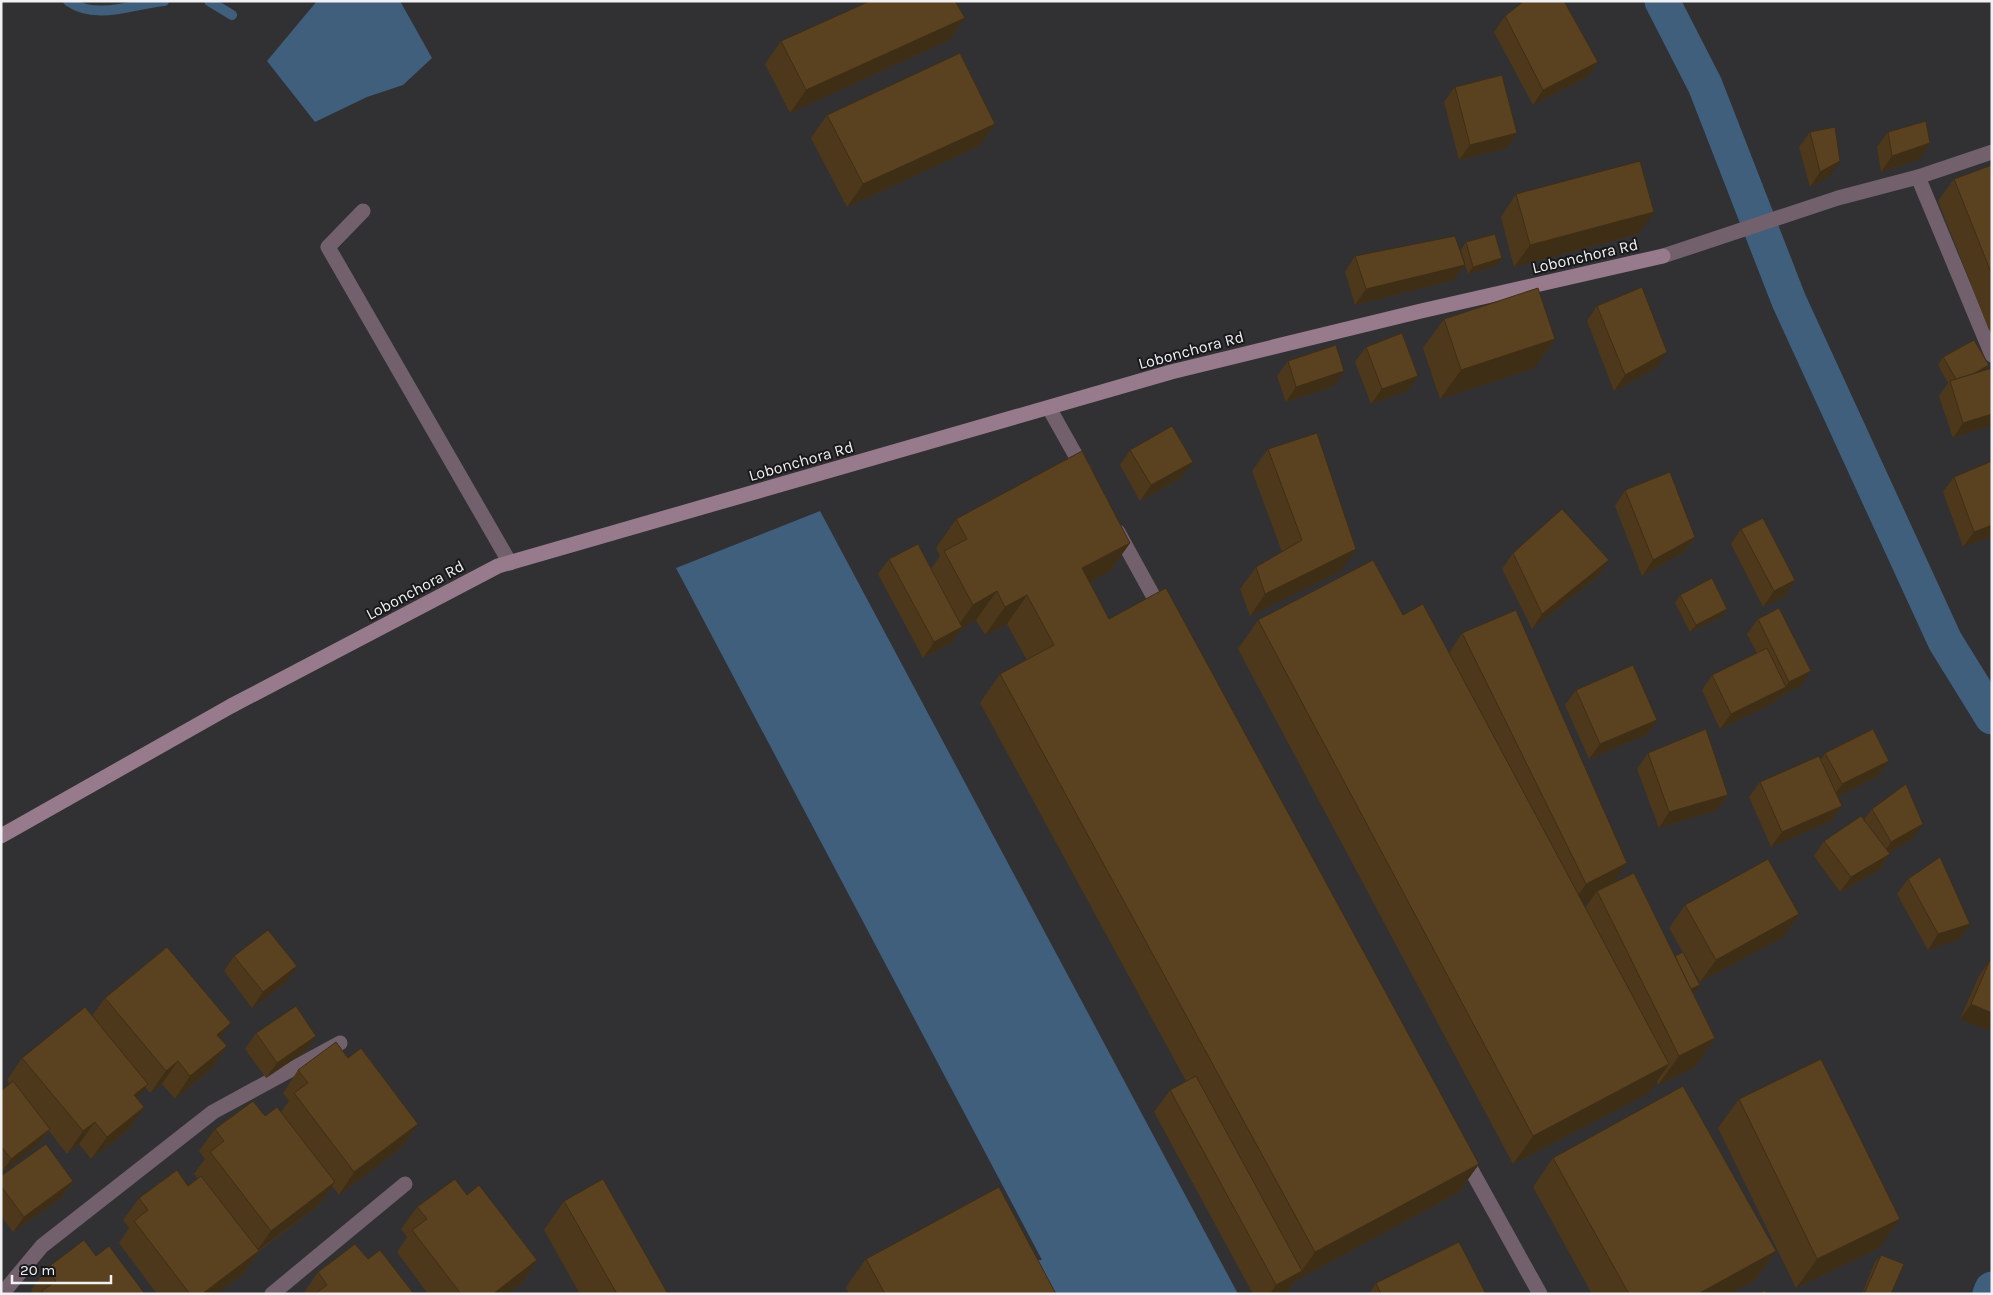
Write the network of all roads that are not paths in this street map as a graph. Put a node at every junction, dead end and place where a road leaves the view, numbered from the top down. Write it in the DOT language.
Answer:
graph roads {
  1 [pos="1992,152"];
  2 [pos="1918,177"];
  3 [pos="363,210"];
  4 [pos="1992,355"];
  5 [pos="1049,408"];
  6 [pos="1091,484"];
  7 [pos="1110,518"];
  8 [pos="510,563"];
  9 [pos="1168,622"];
  10 [pos="1,836"];
  11 [pos="340,1043"];
  12 [pos="1458,1146"];
  13 [pos="405,1184"];
  14 [pos="2,1294"];
  15 [pos="272,1294"];
  16 [pos="1540,1294"];
  1 -- 2 [label="street"];
  2 -- 4 [label="street"];
  2 -- 5 [label="street, Lobonchora Rd"];
  3 -- 8 [label="street"];
  5 -- 6 [label="street"];
  5 -- 8 [label="street, Lobonchora Rd"];
  7 -- 9 [label="street"];
  8 -- 10 [label="street, Lobonchora Rd"];
  11 -- 14 [label="street"];
  12 -- 16 [label="street"];
  13 -- 15 [label="street"];
}
